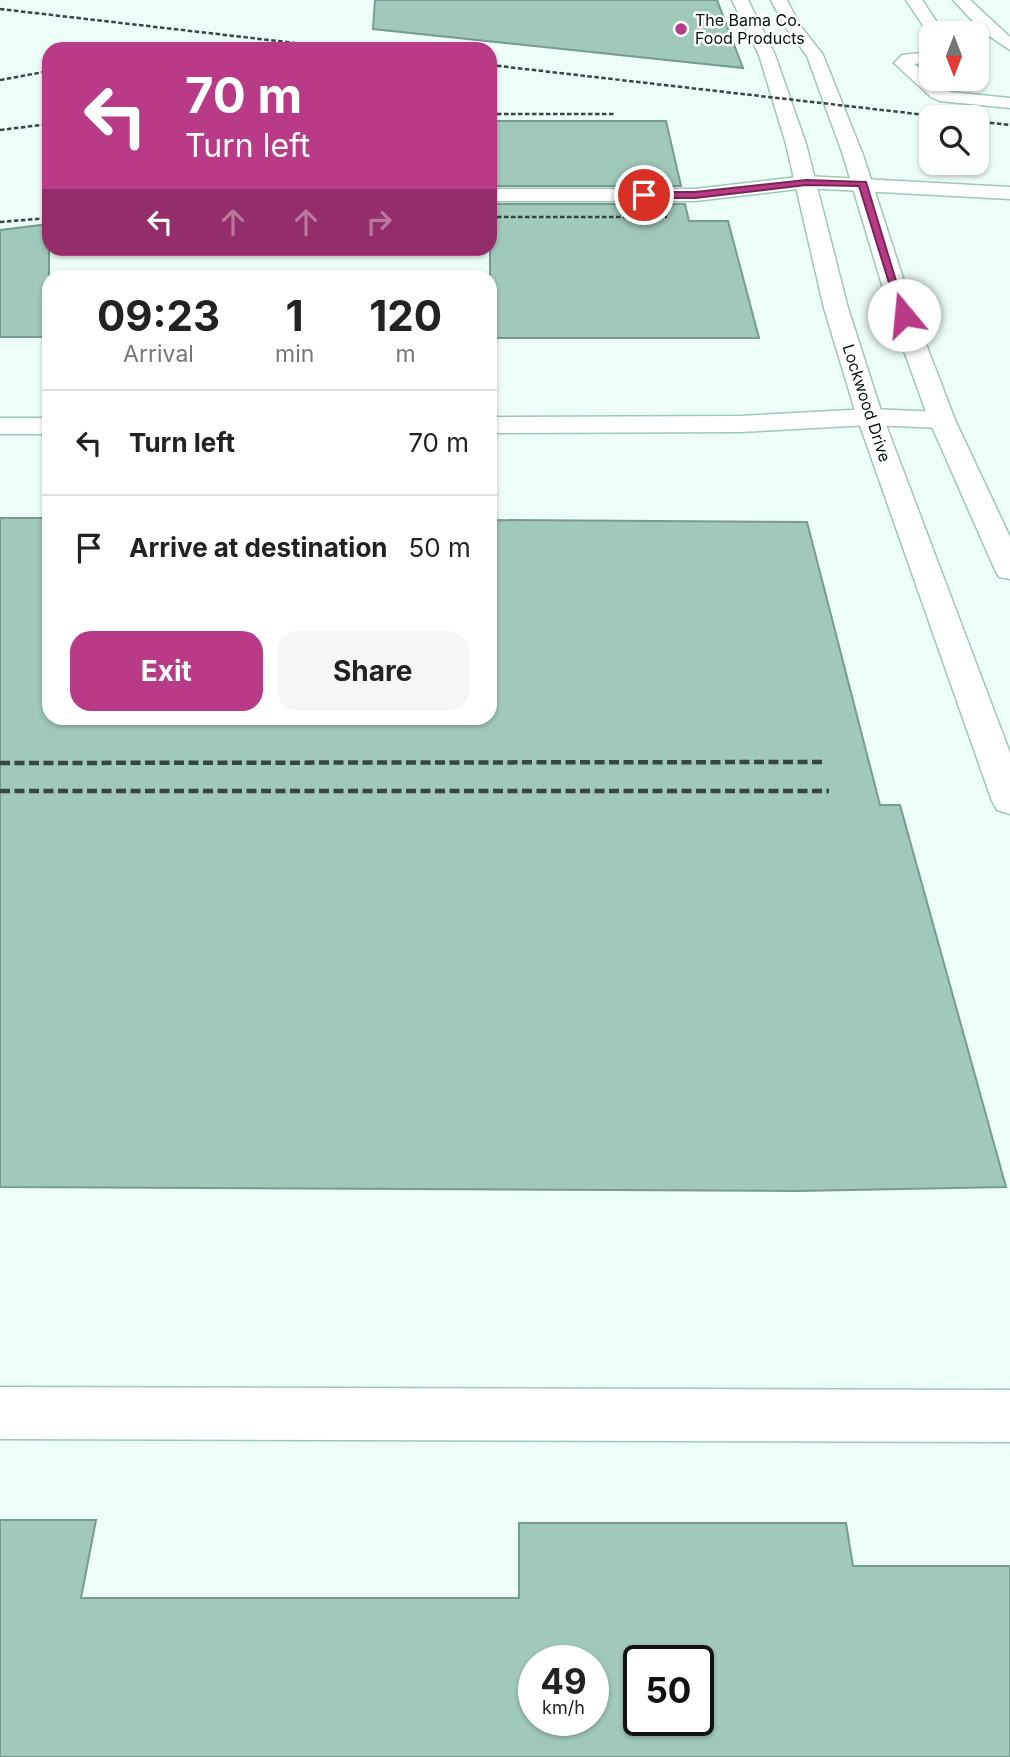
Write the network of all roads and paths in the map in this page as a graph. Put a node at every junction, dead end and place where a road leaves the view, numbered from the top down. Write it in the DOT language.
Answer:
graph roads {
  1 [pos="740,0"];
  2 [pos="779,0"];
  3 [pos="914,0"];
  4 [pos="961,0"];
  5 [pos="928,21"];
  6 [pos="1006,52"];
  7 [pos="919,58"];
  8 [pos="919,78"];
  9 [pos="935,91"];
  10 [pos="1010,103"];
  11 [pos="806,182"];
  12 [pos="863,184"];
  13 [pos="1010,193"];
  14 [pos="497,195"];
  15 [pos="870,417"];
  16 [pos="942,420"];
  17 [pos="497,425"];
  18 [pos="0,426"];
  19 [pos="42,426"];
  20 [pos="1010,570"];
  21 [pos="1010,801"];
  22 [pos="0,1413"];
  23 [pos="1010,1416"];
  1 -- 11 [label="main road, Lockwood Drive"];
  2 -- 12 [label="main road"];
  3 -- 5 [label="main road"];
  4 -- 6 [label="main road"];
  7 -- 8 [label="main road"];
  9 -- 10 [label="main road"];
  11 -- 12 [label="main road"];
  11 -- 14 [label="main road"];
  11 -- 15 [label="main road, Lockwood Drive"];
  12 -- 13 [label="main road"];
  12 -- 16 [label="main road"];
  15 -- 16 [label="main road"];
  15 -- 17 [label="main road"];
  15 -- 21 [label="main road, Lockwood Drive"];
  16 -- 20 [label="main road"];
  18 -- 19 [label="main road"];
  22 -- 23 [label="main road"];
}
